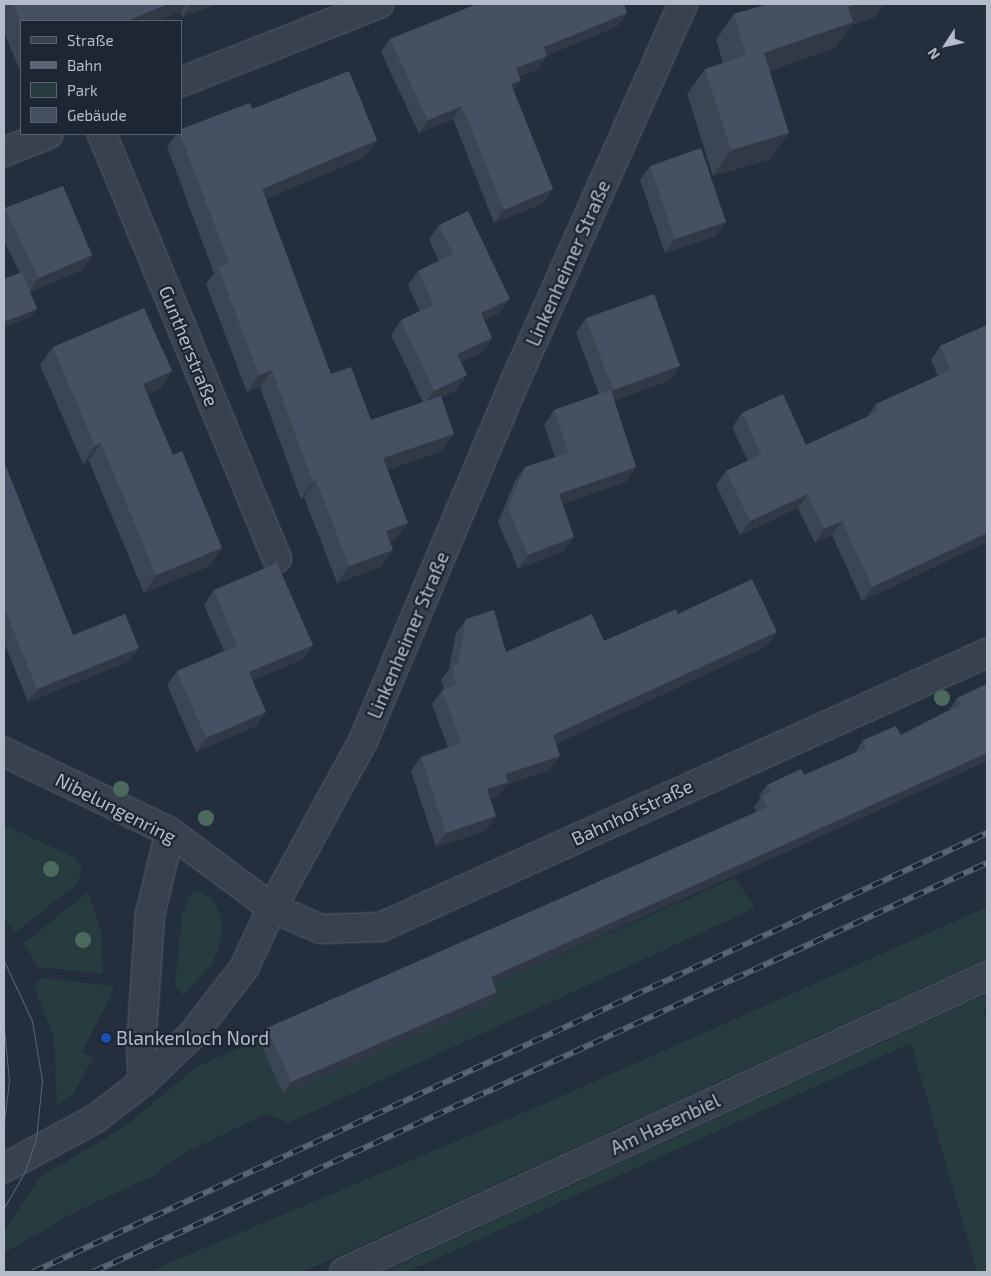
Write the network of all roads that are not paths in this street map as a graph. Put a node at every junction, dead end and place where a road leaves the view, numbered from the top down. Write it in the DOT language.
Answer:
graph roads {
  1 [pos="379,4"];
  2 [pos="683,4"];
  3 [pos="182,82"];
  4 [pos="46,135"];
  5 [pos="102,135"];
  6 [pos="4,152"];
  7 [pos="277,558"];
  8 [pos="987,653"];
  9 [pos="4,752"];
  10 [pos="170,832"];
  11 [pos="272,908"];
  12 [pos="987,976"];
  13 [pos="143,1082"];
  14 [pos="4,1168"];
  15 [pos="344,1272"];
  1 -- 3 [label="street"];
  2 -- 11 [label="street, Linkenheimer Straße"];
  4 -- 6 [label="street"];
  5 -- 7 [label="street, Guntherstraße"];
  8 -- 11 [label="street, Bahnhofstraße"];
  9 -- 10 [label="street, Nibelungenring"];
  10 -- 11 [label="street, Nibelungenring"];
  10 -- 13 [label="street"];
  11 -- 13 [label="street, Linkenheimer Straße"];
  12 -- 15 [label="street, Am Hasenbiel"];
  13 -- 14 [label="street, Linkenheimer Straße"];
}
